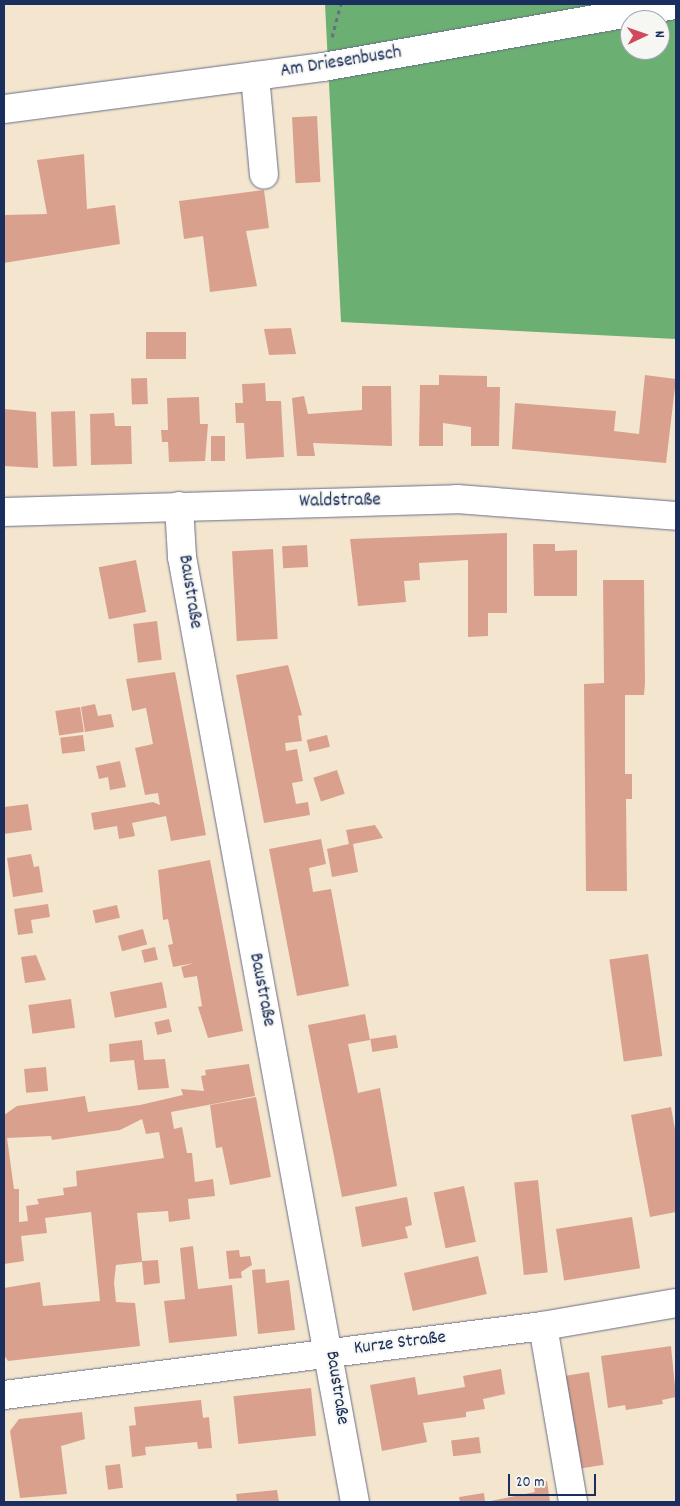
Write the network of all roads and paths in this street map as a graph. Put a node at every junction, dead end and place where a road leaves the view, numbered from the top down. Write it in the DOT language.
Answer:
graph roads {
  1 [pos="676,5"];
  2 [pos="255,76"];
  3 [pos="4,109"];
  4 [pos="264,175"];
  5 [pos="179,506"];
  6 [pos="4,512"];
  7 [pos="676,516"];
  8 [pos="676,1303"];
  9 [pos="543,1326"];
  10 [pos="330,1352"];
  11 [pos="4,1395"];
  12 [pos="355,1502"];
  13 [pos="573,1502"];
  1 -- 2 [label="street, Am Driesenbusch"];
  2 -- 3 [label="street, Am Driesenbusch"];
  2 -- 4 [label="street"];
  5 -- 6 [label="street, Waldstraße"];
  5 -- 7 [label="street, Waldstraße"];
  5 -- 10 [label="street, Baustraße"];
  8 -- 9 [label="street, Kurze Straße"];
  9 -- 10 [label="street, Kurze Straße"];
  9 -- 13 [label="street"];
  10 -- 11 [label="street, Kurze Straße"];
  10 -- 12 [label="street, Baustraße"];
}
